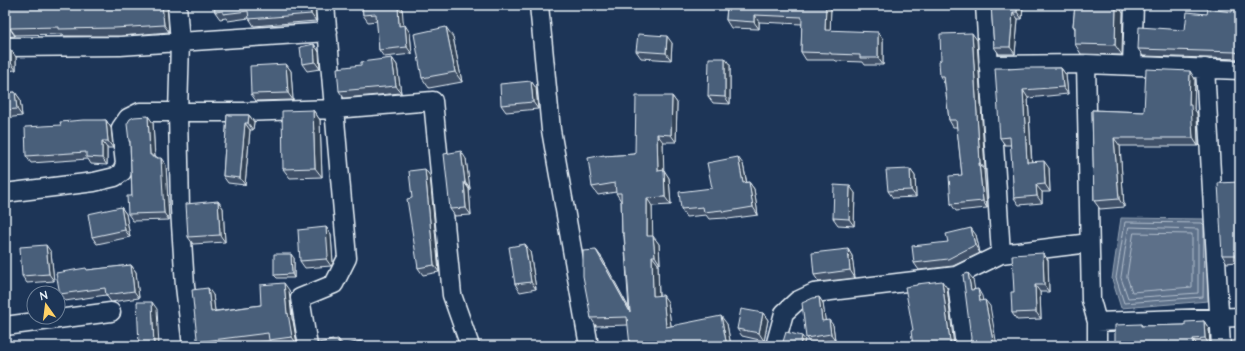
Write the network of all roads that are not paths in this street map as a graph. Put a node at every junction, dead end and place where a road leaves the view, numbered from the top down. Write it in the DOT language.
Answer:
graph roads {
  1 [pos="177,5"];
  2 [pos="325,5"];
  3 [pos="539,5"];
  4 [pos="985,5"];
  5 [pos="1134,5"];
  6 [pos="328,32"];
  7 [pos="180,42"];
  8 [pos="5,47"];
  9 [pos="1086,64"];
  10 [pos="988,65"];
  11 [pos="1132,65"];
  12 [pos="1205,68"];
  13 [pos="1240,70"];
  14 [pos="334,109"];
  15 [pos="178,112"];
  16 [pos="5,193"];
  17 [pos="1089,243"];
  18 [pos="1001,254"];
  19 [pos="956,276"];
  20 [pos="110,312"];
  21 [pos="1240,317"];
  22 [pos="1220,318"];
  23 [pos="1097,322"];
  24 [pos="5,326"];
  25 [pos="192,346"];
  26 [pos="308,346"];
  27 [pos="470,346"];
  28 [pos="589,346"];
  29 [pos="775,346"];
  30 [pos="965,346"];
  31 [pos="1097,346"];
  32 [pos="1221,346"];
  1 -- 7 [label="street"];
  2 -- 6 [label="street"];
  3 -- 28 [label="street"];
  4 -- 10 [label="street"];
  5 -- 11 [label="street"];
  6 -- 7 [label="street"];
  6 -- 14 [label="street"];
  7 -- 8 [label="street"];
  7 -- 15 [label="street"];
  9 -- 10 [label="street"];
  9 -- 11 [label="street"];
  9 -- 17 [label="street"];
  10 -- 18 [label="street"];
  11 -- 12 [label="street"];
  12 -- 13 [label="street"];
  12 -- 22 [label="street"];
  14 -- 15 [label="street"];
  14 -- 26 [label="street"];
  14 -- 27 [label="street"];
  15 -- 16 [label="street"];
  15 -- 25 [label="street"];
  17 -- 18 [label="street"];
  17 -- 23 [label="street"];
  18 -- 19 [label="street"];
  19 -- 29 [label="street"];
  19 -- 30 [label="street"];
  20 -- 24 [label="street"];
  21 -- 22 [label="street"];
  22 -- 23 [label="street"];
  22 -- 32 [label="street"];
  23 -- 31 [label="street"];
}
